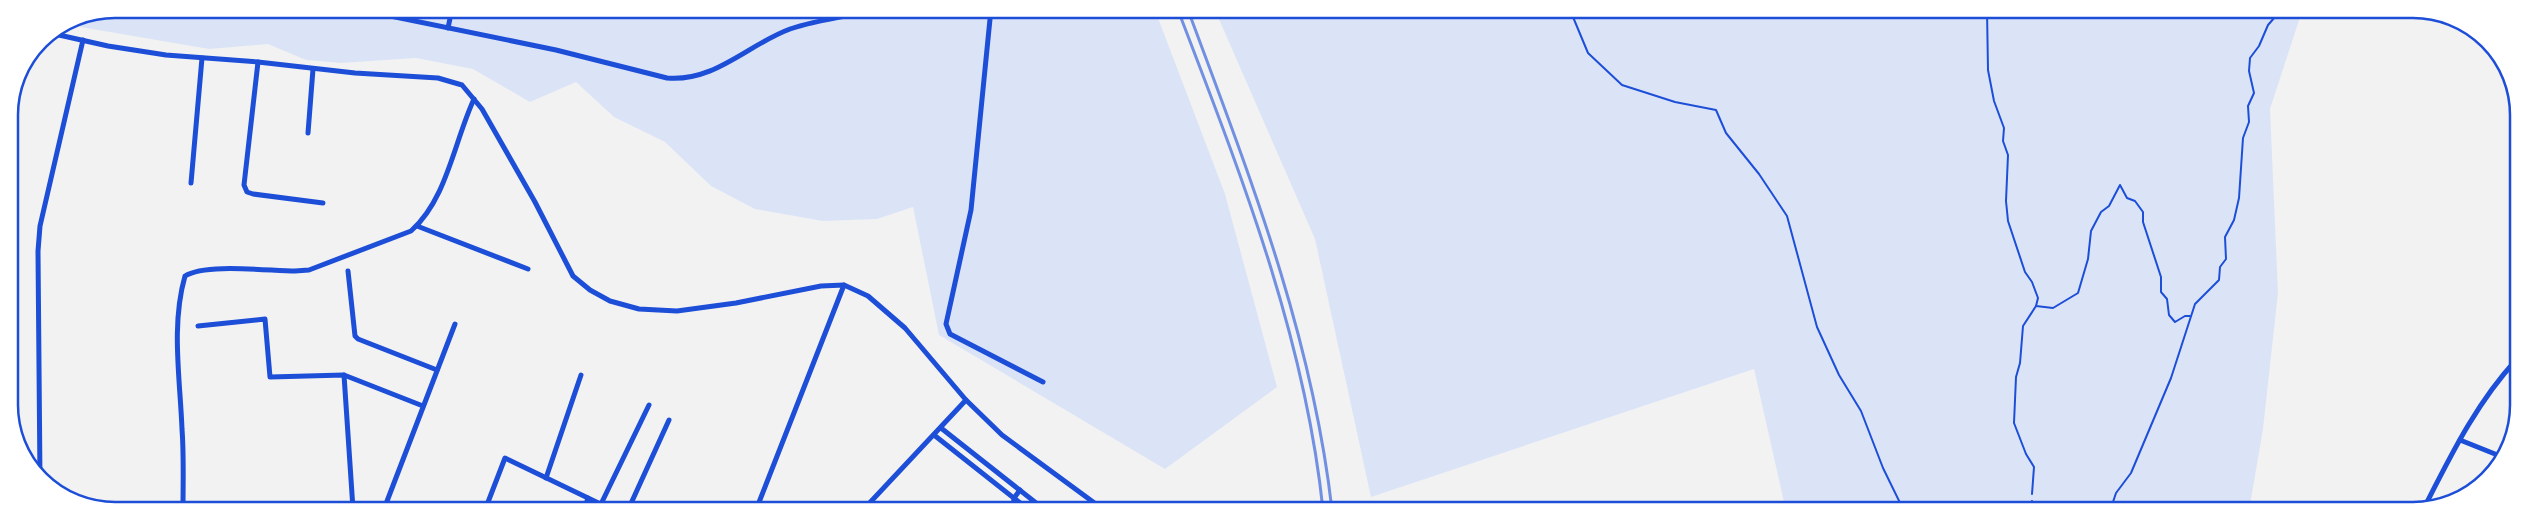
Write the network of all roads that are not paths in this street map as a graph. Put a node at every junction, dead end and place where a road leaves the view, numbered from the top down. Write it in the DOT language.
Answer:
graph roads {
  1 [pos="400,18"];
  2 [pos="450,18"];
  3 [pos="841,18"];
  4 [pos="990,18"];
  5 [pos="448,28"];
  6 [pos="60,35"];
  7 [pos="83,40"];
  8 [pos="202,58"];
  9 [pos="258,62"];
  10 [pos="314,68"];
  11 [pos="474,99"];
  12 [pos="308,133"];
  13 [pos="191,183"];
  14 [pos="323,203"];
  15 [pos="417,226"];
  16 [pos="528,269"];
  17 [pos="348,271"];
  18 [pos="844,285"];
  19 [pos="455,324"];
  20 [pos="198,326"];
  21 [pos="2510,367"];
  22 [pos="437,370"];
  23 [pos="344,375"];
  24 [pos="581,375"];
  25 [pos="1043,382"];
  26 [pos="966,400"];
  27 [pos="649,405"];
  28 [pos="423,406"];
  29 [pos="669,420"];
  30 [pos="941,428"];
  31 [pos="934,435"];
  32 [pos="2460,440"];
  33 [pos="2497,455"];
  34 [pos="40,467"];
  35 [pos="546,478"];
  36 [pos="1020,490"];
  37 [pos="588,498"];
  38 [pos="1014,498"];
  39 [pos="2428,501"];
  40 [pos="183,502"];
  41 [pos="352,502"];
  42 [pos="387,502"];
  43 [pos="487,502"];
  44 [pos="587,502"];
  45 [pos="597,502"];
  46 [pos="602,502"];
  47 [pos="632,502"];
  48 [pos="759,502"];
  49 [pos="871,502"];
  50 [pos="1014,502"];
  51 [pos="1019,502"];
  52 [pos="1035,502"];
  53 [pos="1093,502"];
  1 -- 5 [label="street"];
  2 -- 5 [label="street"];
  3 -- 5 [label="street"];
  4 -- 25 [label="street"];
  6 -- 7 [label="street"];
  7 -- 8 [label="street"];
  7 -- 34 [label="street"];
  8 -- 9 [label="street"];
  8 -- 13 [label="street"];
  9 -- 10 [label="street"];
  9 -- 14 [label="street"];
  10 -- 11 [label="street"];
  10 -- 12 [label="street"];
  11 -- 15 [label="street"];
  11 -- 18 [label="street"];
  15 -- 16 [label="street"];
  15 -- 40 [label="street"];
  17 -- 22 [label="street"];
  18 -- 26 [label="street"];
  18 -- 48 [label="street"];
  19 -- 22 [label="street"];
  20 -- 23 [label="street"];
  21 -- 32 [label="street"];
  22 -- 28 [label="street"];
  23 -- 28 [label="street"];
  23 -- 41 [label="street"];
  24 -- 35 [label="street"];
  26 -- 30 [label="street"];
  26 -- 53 [label="street"];
  27 -- 46 [label="street"];
  28 -- 42 [label="street"];
  29 -- 47 [label="street"];
  30 -- 31 [label="street"];
  30 -- 36 [label="street"];
  31 -- 38 [label="street"];
  31 -- 49 [label="street"];
  32 -- 33 [label="street"];
  32 -- 39 [label="street"];
  35 -- 37 [label="street"];
  35 -- 43 [label="street"];
  36 -- 38 [label="street"];
  36 -- 52 [label="street"];
  37 -- 44 [label="street"];
  37 -- 45 [label="street"];
  38 -- 50 [label="street"];
  38 -- 51 [label="street"];
}
